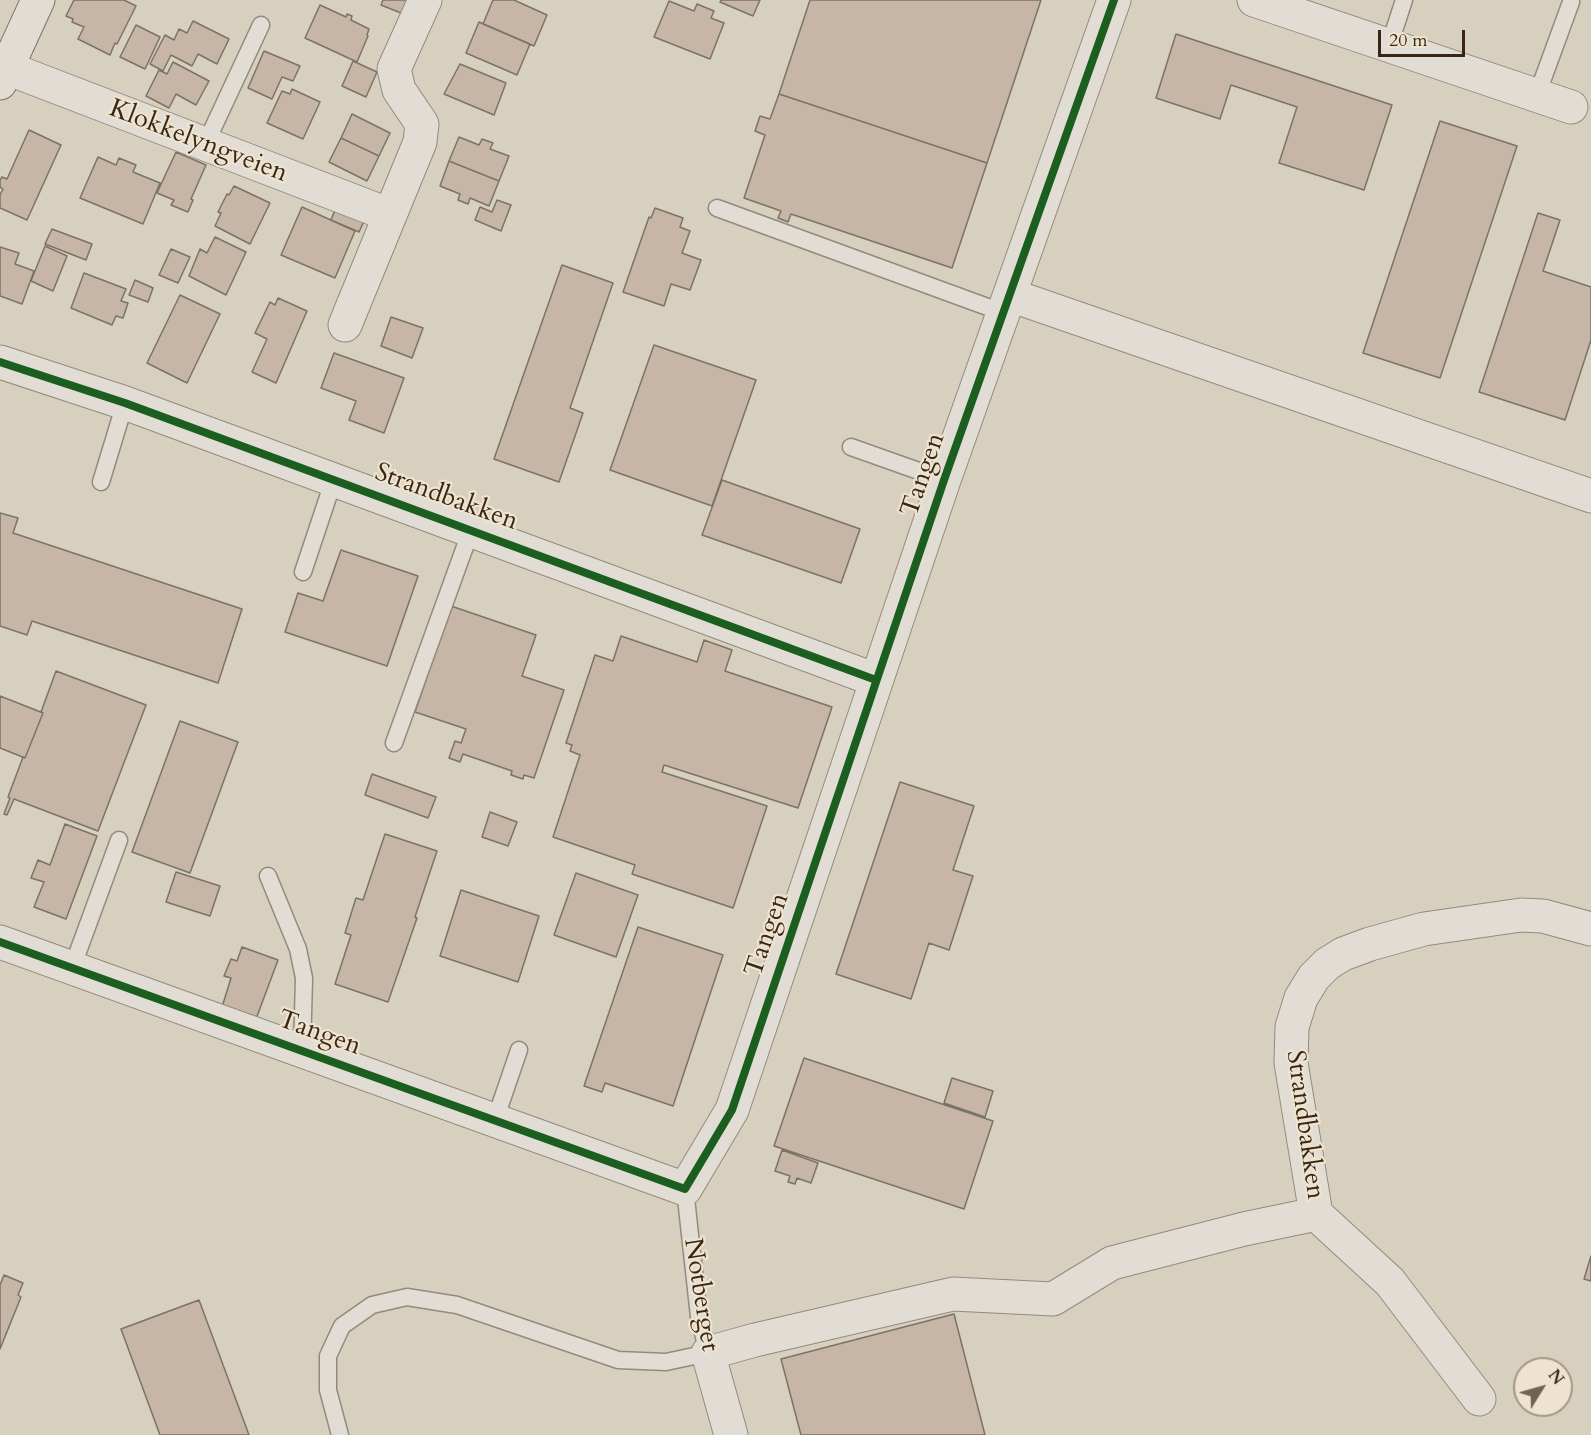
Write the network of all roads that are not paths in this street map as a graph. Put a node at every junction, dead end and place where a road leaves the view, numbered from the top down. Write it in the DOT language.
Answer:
graph roads {
  1 [pos="38,0"];
  2 [pos="425,0"];
  3 [pos="1114,0"];
  4 [pos="1254,0"];
  5 [pos="1404,0"];
  6 [pos="1571,2"];
  7 [pos="261,25"];
  8 [pos="1389,46"];
  9 [pos="3,76"];
  10 [pos="1537,95"];
  11 [pos="1571,107"];
  12 [pos="205,145"];
  13 [pos="717,208"];
  14 [pos="390,215"];
  15 [pos="1007,304"];
  16 [pos="345,325"];
  17 [pos="0,362"];
  18 [pos="125,403"];
  19 [pos="851,447"];
  20 [pos="334,479"];
  21 [pos="944,480"];
  22 [pos="101,482"];
  23 [pos="1591,496"];
  24 [pos="471,530"];
  25 [pos="303,572"];
  26 [pos="876,680"];
  27 [pos="394,743"];
  28 [pos="119,840"];
  29 [pos="268,876"];
  30 [pos="1591,929"];
  31 [pos="0,942"];
  32 [pos="72,968"];
  33 [pos="519,1050"];
  34 [pos="302,1051"];
  35 [pos="495,1120"];
  36 [pos="685,1189"];
  37 [pos="1316,1214"];
  38 [pos="708,1353"];
  39 [pos="1479,1399"];
  40 [pos="340,1435"];
  41 [pos="731,1435"];
  1 -- 9 [label="street"];
  2 -- 14 [label="street"];
  3 -- 15 [label="street, Tangen"];
  4 -- 8 [label="street"];
  5 -- 8 [label="lane"];
  6 -- 10 [label="lane"];
  7 -- 12 [label="lane"];
  8 -- 10 [label="street"];
  9 -- 12 [label="street, Klokkelyngveien"];
  10 -- 11 [label="street"];
  12 -- 14 [label="street, Klokkelyngveien"];
  13 -- 15 [label="lane"];
  14 -- 16 [label="street"];
  15 -- 21 [label="street, Tangen"];
  15 -- 23 [label="street"];
  17 -- 18 [label="street, Strandbakken"];
  18 -- 20 [label="street, Strandbakken"];
  18 -- 22 [label="lane"];
  19 -- 21 [label="lane"];
  20 -- 24 [label="street, Strandbakken"];
  20 -- 25 [label="lane"];
  21 -- 26 [label="street, Tangen"];
  24 -- 26 [label="street, Strandbakken"];
  24 -- 27 [label="lane"];
  26 -- 36 [label="street, Tangen"];
  28 -- 32 [label="lane"];
  29 -- 34 [label="lane"];
  30 -- 37 [label="street, Strandbakken"];
  31 -- 32 [label="street, Tangen"];
  32 -- 34 [label="street, Tangen"];
  33 -- 35 [label="lane"];
  34 -- 35 [label="street, Tangen"];
  35 -- 36 [label="street, Tangen"];
  36 -- 38 [label="lane, Notberget"];
  37 -- 38 [label="street"];
  37 -- 39 [label="street, Strandbakken"];
  38 -- 40 [label="lane"];
  38 -- 41 [label="street, Notberget"];
}
